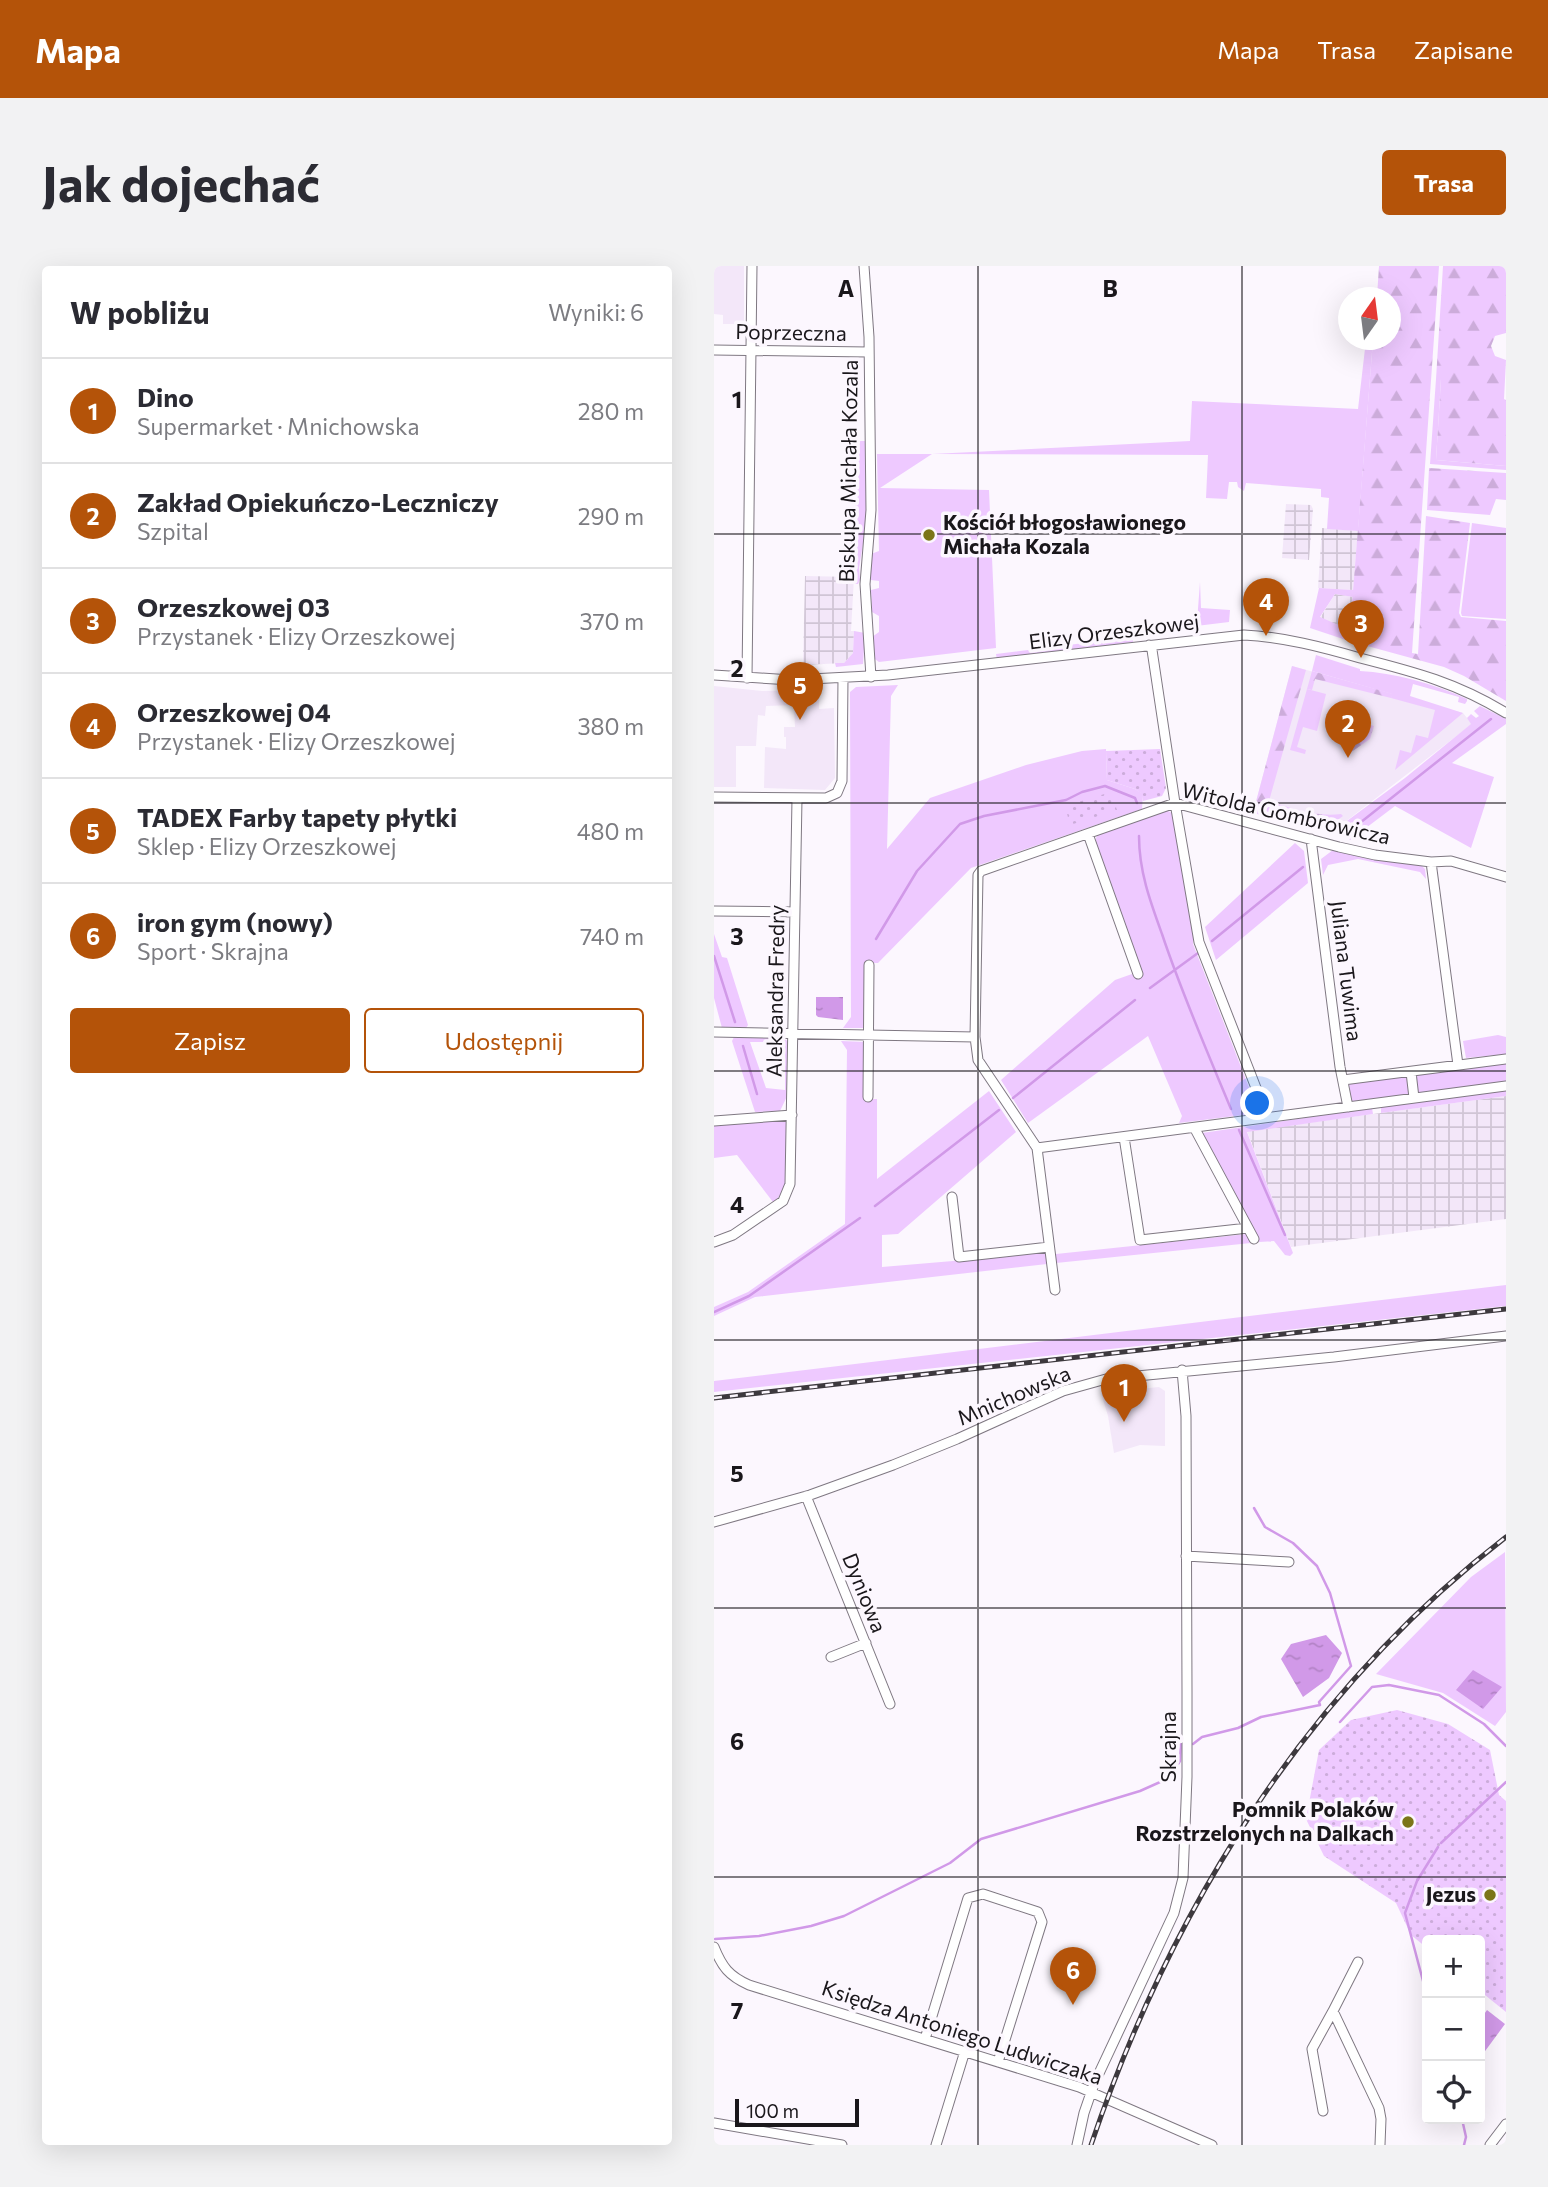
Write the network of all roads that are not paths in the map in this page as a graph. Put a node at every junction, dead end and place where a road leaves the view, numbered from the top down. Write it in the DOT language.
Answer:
graph roads {
  1 [pos="752,266"];
  2 [pos="864,266"];
  3 [pos="714,350"];
  4 [pos="751,350"];
  5 [pos="868,352"];
  6 [pos="1149,645"];
  7 [pos="714,675"];
  8 [pos="871,677"];
  9 [pos="747,678"];
  10 [pos="843,678"];
  11 [pos="1506,713"];
  12 [pos="714,797"];
  13 [pos="797,799"];
  14 [pos="1175,803"];
  15 [pos="1088,834"];
  16 [pos="1311,839"];
  17 [pos="1431,862"];
  18 [pos="1506,877"];
  19 [pos="714,911"];
  20 [pos="795,912"];
  21 [pos="869,965"];
  22 [pos="1138,974"];
  23 [pos="714,1032"];
  24 [pos="793,1034"];
  25 [pos="869,1034"];
  26 [pos="975,1037"];
  27 [pos="1506,1059"];
  28 [pos="1458,1065"];
  29 [pos="1411,1072"];
  30 [pos="1343,1080"];
  31 [pos="1506,1086"];
  32 [pos="868,1097"];
  33 [pos="1414,1098"];
  34 [pos="1348,1107"];
  35 [pos="792,1115"];
  36 [pos="1267,1116"];
  37 [pos="714,1121"];
  38 [pos="1195,1129"];
  39 [pos="1124,1137"];
  40 [pos="1037,1148"];
  41 [pos="952,1197"];
  42 [pos="1248,1228"];
  43 [pos="1254,1239"];
  44 [pos="714,1242"];
  45 [pos="1049,1247"];
  46 [pos="1055,1290"];
  47 [pos="1506,1336"];
  48 [pos="1182,1370"];
  49 [pos="806,1496"];
  50 [pos="714,1522"];
  51 [pos="1186,1556"];
  52 [pos="1289,1562"];
  53 [pos="866,1643"];
  54 [pos="831,1657"];
  55 [pos="890,1704"];
  56 [pos="714,1947"];
  57 [pos="1358,1962"];
  58 [pos="1334,2011"];
  59 [pos="925,2039"];
  60 [pos="965,2051"];
  61 [pos="998,2062"];
  62 [pos="1091,2091"];
  63 [pos="1323,2111"];
  64 [pos="714,2123"];
  65 [pos="1506,2124"];
  66 [pos="842,2145"];
  67 [pos="936,2145"];
  68 [pos="1077,2145"];
  69 [pos="1212,2145"];
  70 [pos="1380,2145"];
  71 [pos="1490,2145"];
  1 -- 4 [label="street"];
  2 -- 5 [label="street, Biskupa Michała Kozala"];
  3 -- 4 [label="street, Poprzeczna"];
  4 -- 5 [label="street, Poprzeczna"];
  4 -- 9 [label="street"];
  5 -- 8 [label="street, Biskupa Michała Kozala"];
  6 -- 8 [label="street, Elizy Orzeszkowej"];
  6 -- 11 [label="street, Elizy Orzeszkowej"];
  6 -- 14 [label="street"];
  7 -- 9 [label="street, Elizy Orzeszkowej"];
  8 -- 10 [label="street, Elizy Orzeszkowej"];
  9 -- 10 [label="street, Elizy Orzeszkowej"];
  10 -- 13 [label="street"];
  12 -- 13 [label="street"];
  13 -- 20 [label="street, Aleksandra Fredry"];
  14 -- 15 [label="street, Witolda Gombrowicza"];
  14 -- 16 [label="street, Witolda Gombrowicza"];
  14 -- 36 [label="street"];
  15 -- 22 [label="street"];
  15 -- 26 [label="street, Witolda Gombrowicza"];
  16 -- 17 [label="street, Witolda Gombrowicza"];
  16 -- 30 [label="street, Juliana Tuwima"];
  17 -- 18 [label="street, Witolda Gombrowicza"];
  17 -- 28 [label="street"];
  19 -- 20 [label="street"];
  20 -- 24 [label="street, Aleksandra Fredry"];
  21 -- 25 [label="street"];
  23 -- 24 [label="street"];
  24 -- 25 [label="street"];
  24 -- 35 [label="street, Aleksandra Fredry"];
  25 -- 26 [label="street"];
  25 -- 32 [label="street"];
  26 -- 40 [label="street, Witolda Gombrowicza"];
  27 -- 28 [label="street"];
  28 -- 29 [label="street"];
  29 -- 30 [label="street"];
  29 -- 33 [label="street"];
  30 -- 34 [label="street, Juliana Tuwima"];
  31 -- 33 [label="street"];
  33 -- 34 [label="street"];
  34 -- 36 [label="street"];
  35 -- 37 [label="street"];
  35 -- 44 [label="street, Aleksandra Fredry"];
  36 -- 38 [label="street"];
  38 -- 39 [label="street"];
  38 -- 42 [label="street"];
  39 -- 40 [label="street"];
  39 -- 42 [label="street"];
  40 -- 45 [label="street"];
  41 -- 45 [label="street"];
  42 -- 43 [label="street"];
  45 -- 46 [label="street"];
  47 -- 48 [label="street, Mnichowska"];
  48 -- 49 [label="street, Mnichowska"];
  48 -- 51 [label="street, Skrajna"];
  49 -- 50 [label="street, Mnichowska"];
  49 -- 53 [label="street, Dyniowa"];
  51 -- 52 [label="street"];
  51 -- 62 [label="street, Skrajna"];
  53 -- 54 [label="street"];
  53 -- 55 [label="street, Dyniowa"];
  56 -- 59 [label="street, Księdza Antoniego Ludwiczaka"];
  57 -- 58 [label="street"];
  58 -- 63 [label="street"];
  58 -- 70 [label="street"];
  59 -- 60 [label="street, Księdza Antoniego Ludwiczaka"];
  59 -- 61 [label="street"];
  60 -- 61 [label="street, Księdza Antoniego Ludwiczaka"];
  60 -- 67 [label="street"];
  61 -- 62 [label="street, Księdza Antoniego Ludwiczaka"];
  62 -- 68 [label="street, Skrajna"];
  62 -- 69 [label="street, Księdza Antoniego Ludwiczaka"];
  64 -- 66 [label="street"];
  65 -- 71 [label="street"];
}
